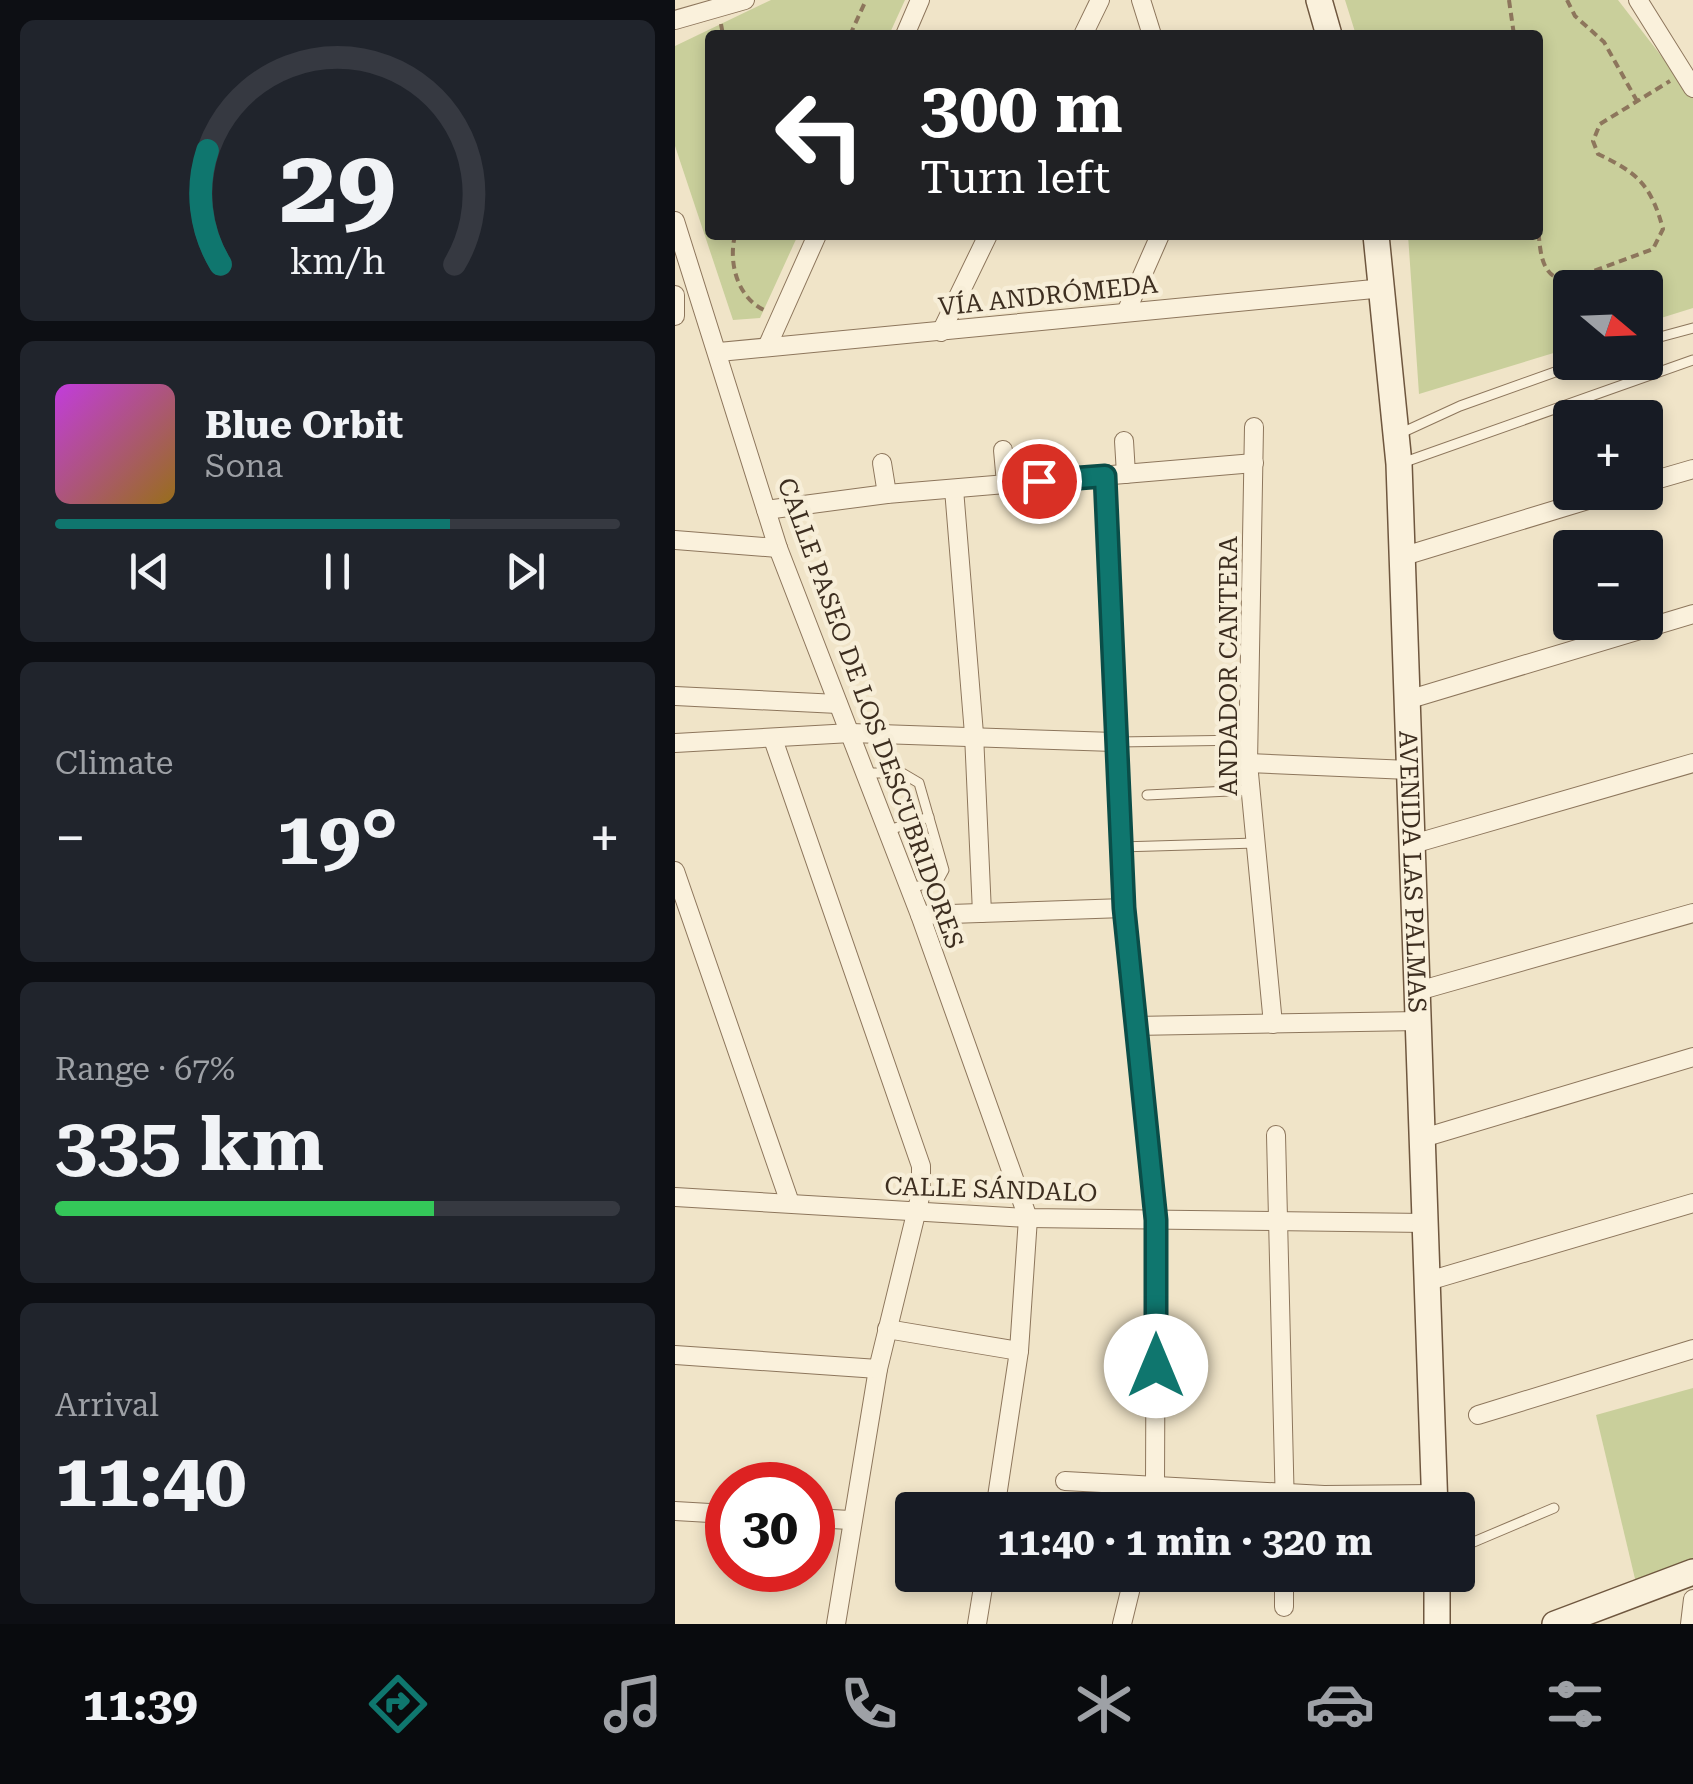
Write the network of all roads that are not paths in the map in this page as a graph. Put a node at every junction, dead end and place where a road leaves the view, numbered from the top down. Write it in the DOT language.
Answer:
graph roads {
  1 [pos="745,0"];
  2 [pos="920,0"];
  3 [pos="1100,0"];
  4 [pos="1141,0"];
  5 [pos="1319,0"];
  6 [pos="1638,0"];
  7 [pos="675,20"];
  8 [pos="907,30"];
  9 [pos="1085,30"];
  10 [pos="1150,30"];
  11 [pos="1328,30"];
  12 [pos="1688,80"];
  13 [pos="675,221"];
  14 [pos="815,240"];
  15 [pos="986,240"];
  16 [pos="1158,240"];
  17 [pos="1376,240"];
  18 [pos="1384,288"];
  19 [pos="675,295"];
  20 [pos="1127,310"];
  21 [pos="675,316"];
  22 [pos="1693,328"];
  23 [pos="941,332"];
  24 [pos="1663,336"];
  25 [pos="767,347"];
  26 [pos="719,352"];
  27 [pos="1693,360"];
  28 [pos="1553,373"];
  29 [pos="1255,428"];
  30 [pos="1394,436"];
  31 [pos="1123,441"];
  32 [pos="1003,450"];
  33 [pos="1254,462"];
  34 [pos="882,463"];
  35 [pos="1399,464"];
  36 [pos="1693,468"];
  37 [pos="1126,474"];
  38 [pos="1105,476"];
  39 [pos="1663,477"];
  40 [pos="1007,483"];
  41 [pos="954,488"];
  42 [pos="887,494"];
  43 [pos="766,510"];
  44 [pos="1555,510"];
  45 [pos="675,540"];
  46 [pos="777,548"];
  47 [pos="1401,557"];
  48 [pos="1693,614"];
  49 [pos="675,696"];
  50 [pos="1407,700"];
  51 [pos="838,704"];
  52 [pos="851,733"];
  53 [pos="974,734"];
  54 [pos="773,740"];
  55 [pos="1249,740"];
  56 [pos="1114,742"];
  57 [pos="675,743"];
  58 [pos="1249,763"];
  59 [pos="1693,764"];
  60 [pos="1409,770"];
  61 [pos="866,773"];
  62 [pos="1250,790"];
  63 [pos="1147,794"];
  64 [pos="929,818"];
  65 [pos="887,830"];
  66 [pos="1256,843"];
  67 [pos="1413,844"];
  68 [pos="1120,847"];
  69 [pos="675,871"];
  70 [pos="909,888"];
  71 [pos="1124,908"];
  72 [pos="1693,913"];
  73 [pos="983,914"];
  74 [pos="919,915"];
  75 [pos="1418,991"];
  76 [pos="1419,1021"];
  77 [pos="1273,1024"];
  78 [pos="1135,1026"];
  79 [pos="1693,1057"];
  80 [pos="1276,1135"];
  81 [pos="1423,1138"];
  82 [pos="675,1197"];
  83 [pos="790,1203"];
  84 [pos="1693,1203"];
  85 [pos="917,1212"];
  86 [pos="1028,1218"];
  87 [pos="1156,1220"];
  88 [pos="1278,1222"];
  89 [pos="1425,1224"];
  90 [pos="1427,1282"];
  91 [pos="887,1329"];
  92 [pos="1693,1348"];
  93 [pos="1019,1351"];
  94 [pos="675,1356"];
  95 [pos="879,1369"];
  96 [pos="1477,1415"];
  97 [pos="1065,1481"];
  98 [pos="1155,1485"];
  99 [pos="998,1492"];
  100 [pos="1153,1492"];
  101 [pos="1212,1492"];
  102 [pos="1285,1492"];
  103 [pos="1435,1492"];
  104 [pos="1553,1508"];
  105 [pos="675,1511"];
  106 [pos="705,1513"];
  107 [pos="835,1519"];
  108 [pos="851,1520"];
  109 [pos="1475,1541"];
  110 [pos="1693,1572"];
  111 [pos="982,1592"];
  112 [pos="1130,1592"];
  113 [pos="1284,1592"];
  114 [pos="1437,1592"];
  115 [pos="1693,1599"];
  116 [pos="1284,1607"];
  117 [pos="836,1624"];
  118 [pos="977,1624"];
  119 [pos="1122,1624"];
  120 [pos="1437,1624"];
  121 [pos="1555,1624"];
  122 [pos="1690,1624"];
  1 -- 7 [label="street"];
  2 -- 8 [label="street"];
  3 -- 9 [label="street"];
  4 -- 10 [label="street"];
  5 -- 11 [label="street"];
  6 -- 12 [label="street"];
  13 -- 26 [label="street, CALLE PASEO DE LOS DESCUBRIDORES"];
  14 -- 25 [label="street"];
  15 -- 23 [label="street"];
  16 -- 20 [label="street"];
  17 -- 18 [label="street, AVENIDA LAS PALMAS"];
  18 -- 20 [label="street, VÍA ANDRÓMEDA"];
  18 -- 30 [label="street, AVENIDA LAS PALMAS"];
  19 -- 21 [label="street"];
  20 -- 23 [label="street, VÍA ANDRÓMEDA"];
  22 -- 24 [label="lane"];
  23 -- 25 [label="street, VÍA ANDRÓMEDA"];
  25 -- 26 [label="street, VÍA ANDRÓMEDA"];
  26 -- 43 [label="street, CALLE PASEO DE LOS DESCUBRIDORES"];
  27 -- 35 [label="lane"];
  28 -- 30 [label="lane"];
  29 -- 33 [label="street, ANDADOR CANTERA"];
  30 -- 35 [label="street, AVENIDA LAS PALMAS"];
  31 -- 37 [label="street"];
  32 -- 40 [label="street"];
  33 -- 37 [label="street"];
  33 -- 55 [label="street, ANDADOR CANTERA"];
  34 -- 42 [label="street"];
  35 -- 47 [label="street, AVENIDA LAS PALMAS"];
  36 -- 39 [label="street"];
  37 -- 38 [label="street"];
  38 -- 40 [label="street"];
  38 -- 56 [label="street"];
  40 -- 41 [label="street"];
  41 -- 42 [label="street"];
  41 -- 53 [label="street"];
  42 -- 43 [label="street"];
  43 -- 46 [label="street, CALLE PASEO DE LOS DESCUBRIDORES"];
  44 -- 47 [label="street"];
  45 -- 46 [label="street"];
  46 -- 51 [label="street, CALLE PASEO DE LOS DESCUBRIDORES"];
  47 -- 50 [label="street, AVENIDA LAS PALMAS"];
  48 -- 50 [label="street"];
  49 -- 51 [label="street"];
  50 -- 60 [label="street, AVENIDA LAS PALMAS"];
  51 -- 52 [label="street, CALLE PASEO DE LOS DESCUBRIDORES"];
  52 -- 53 [label="street"];
  52 -- 54 [label="street"];
  52 -- 61 [label="street, CALLE PASEO DE LOS DESCUBRIDORES"];
  53 -- 56 [label="street"];
  53 -- 73 [label="street"];
  54 -- 57 [label="street"];
  54 -- 85 [label="street"];
  55 -- 56 [label="lane"];
  55 -- 58 [label="street, ANDADOR CANTERA"];
  56 -- 68 [label="street"];
  58 -- 60 [label="street"];
  58 -- 62 [label="street, ANDADOR CANTERA"];
  59 -- 67 [label="street"];
  60 -- 67 [label="street, AVENIDA LAS PALMAS"];
  61 -- 64 [label="lane"];
  61 -- 65 [label="street, CALLE PASEO DE LOS DESCUBRIDORES"];
  62 -- 63 [label="lane"];
  62 -- 66 [label="street, ANDADOR CANTERA"];
  64 -- 65 [label="lane"];
  64 -- 70 [label="lane"];
  65 -- 70 [label="street, CALLE PASEO DE LOS DESCUBRIDORES"];
  66 -- 68 [label="lane"];
  66 -- 77 [label="street, ANDADOR CANTERA"];
  67 -- 75 [label="street, AVENIDA LAS PALMAS"];
  68 -- 71 [label="street"];
  69 -- 83 [label="street"];
  70 -- 74 [label="street, CALLE PASEO DE LOS DESCUBRIDORES"];
  71 -- 73 [label="street"];
  71 -- 78 [label="street"];
  72 -- 75 [label="street"];
  73 -- 74 [label="street"];
  74 -- 86 [label="street, CALLE PASEO DE LOS DESCUBRIDORES"];
  75 -- 76 [label="street, AVENIDA LAS PALMAS"];
  76 -- 77 [label="street"];
  76 -- 81 [label="street, AVENIDA LAS PALMAS"];
  77 -- 78 [label="street"];
  78 -- 87 [label="street"];
  79 -- 81 [label="street"];
  80 -- 88 [label="street"];
  81 -- 89 [label="street, AVENIDA LAS PALMAS"];
  82 -- 83 [label="street, CALLE SÁNDALO"];
  83 -- 85 [label="street, CALLE SÁNDALO"];
  84 -- 90 [label="street"];
  85 -- 86 [label="street, CALLE SÁNDALO"];
  85 -- 91 [label="street"];
  86 -- 87 [label="street, CALLE SÁNDALO"];
  86 -- 93 [label="street"];
  87 -- 88 [label="street, CALLE SÁNDALO"];
  87 -- 98 [label="street"];
  88 -- 89 [label="street, CALLE SÁNDALO"];
  88 -- 102 [label="street"];
  89 -- 90 [label="street, AVENIDA LAS PALMAS"];
  90 -- 103 [label="street, AVENIDA LAS PALMAS"];
  91 -- 93 [label="street"];
  91 -- 95 [label="street"];
  92 -- 96 [label="street"];
  93 -- 99 [label="street"];
  94 -- 95 [label="street"];
  95 -- 108 [label="street"];
  97 -- 98 [label="street"];
  98 -- 100 [label="street"];
  98 -- 101 [label="street"];
  104 -- 109 [label="lane"];
  105 -- 106 [label="street"];
  107 -- 108 [label="street"];
  108 -- 117 [label="street"];
  110 -- 121 [label="street"];
  111 -- 118 [label="street"];
  112 -- 119 [label="street"];
  113 -- 116 [label="street"];
  114 -- 120 [label="street"];
  115 -- 122 [label="street"];
}
